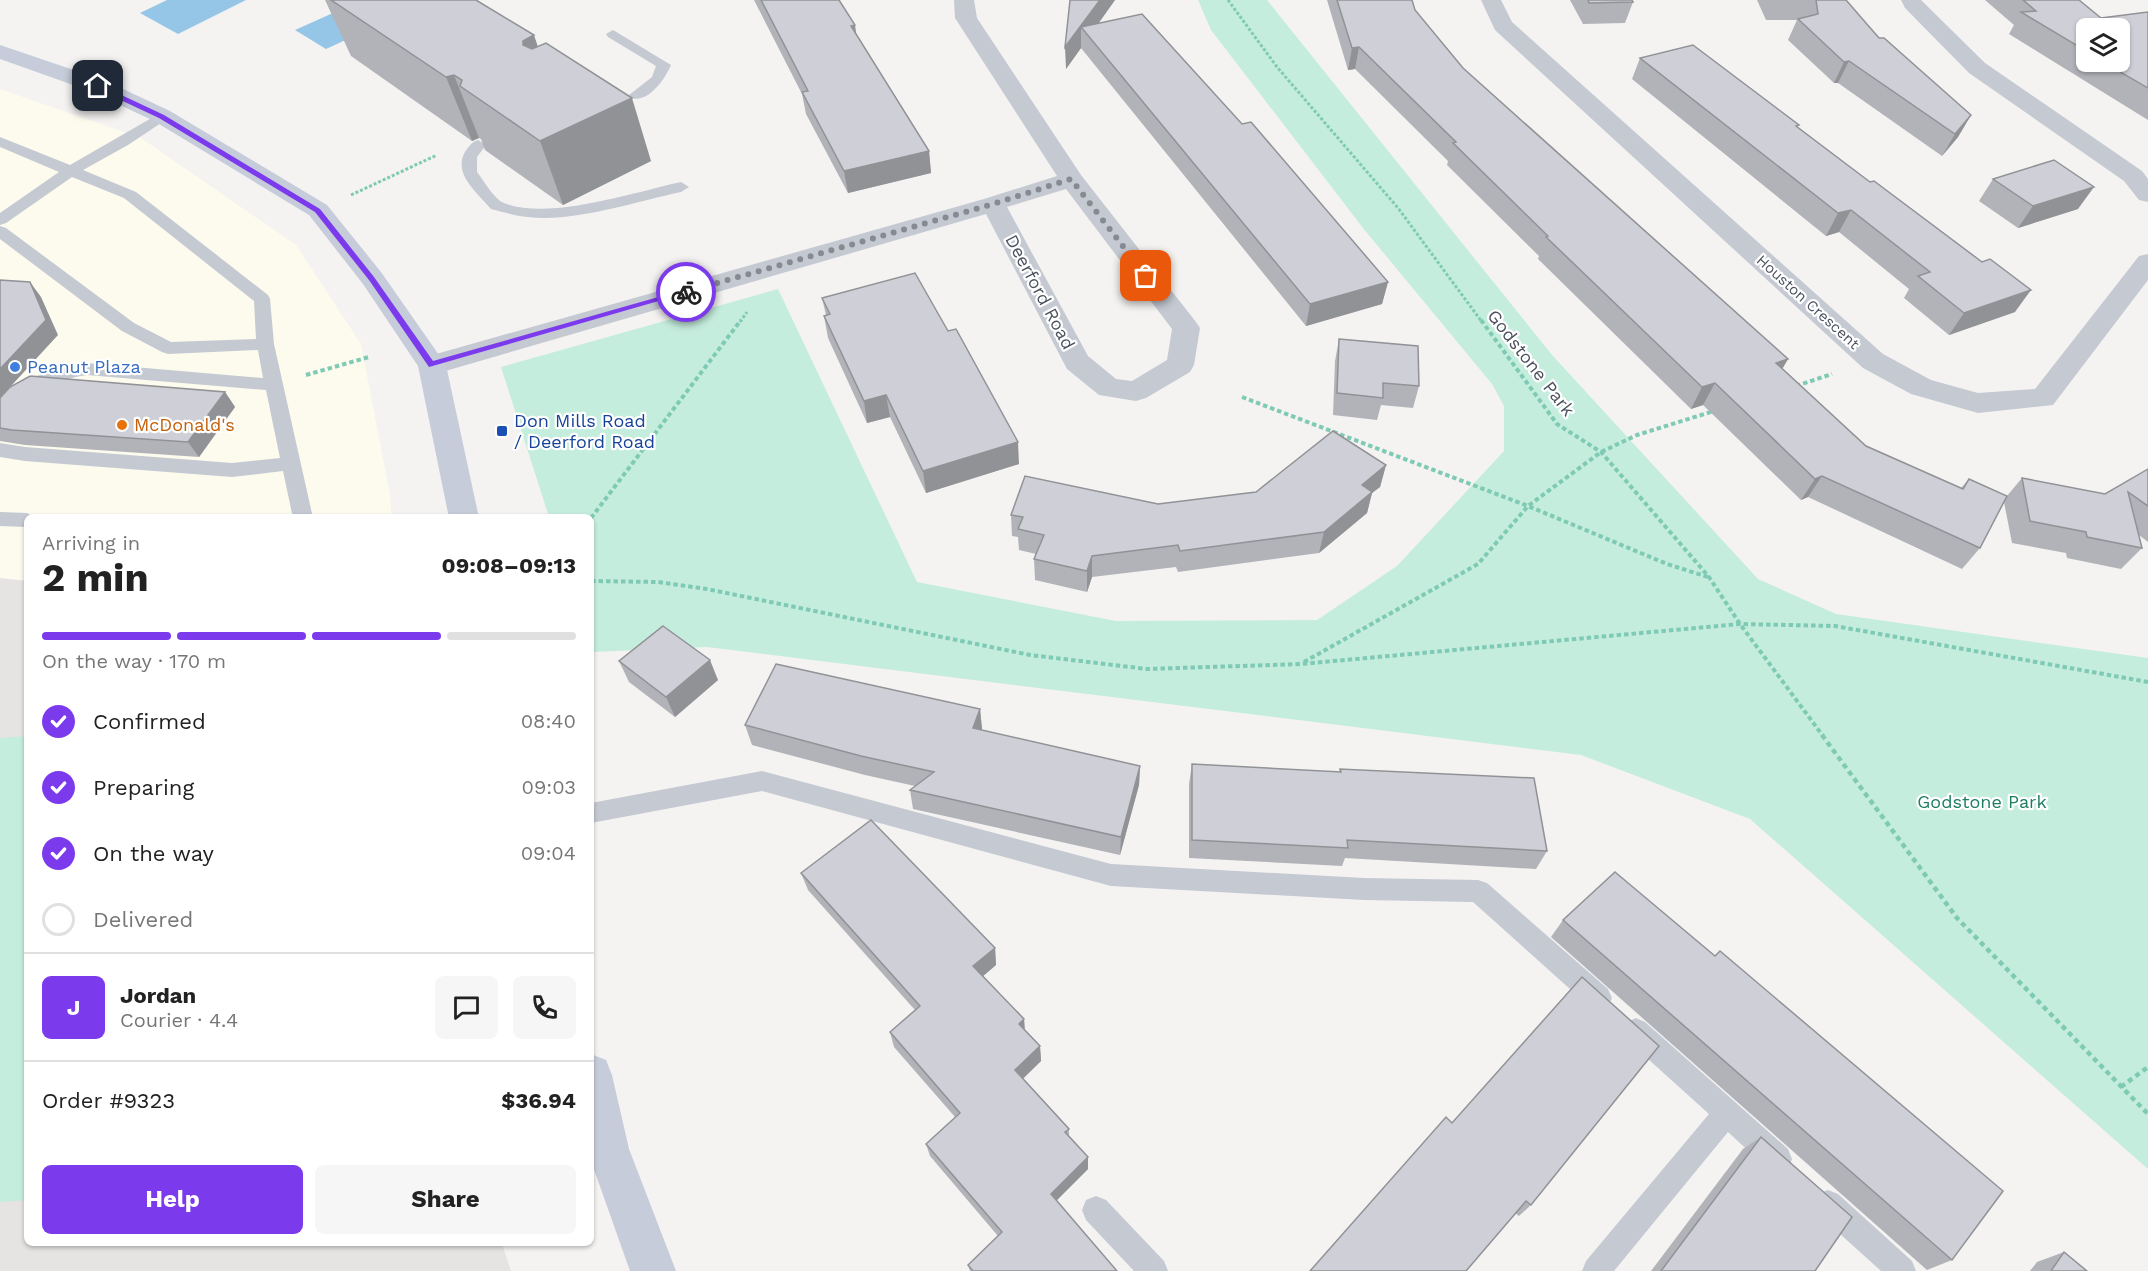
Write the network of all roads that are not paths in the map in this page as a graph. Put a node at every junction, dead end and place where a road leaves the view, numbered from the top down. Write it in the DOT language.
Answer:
graph roads {
  1 [pos="964,0"];
  2 [pos="1491,0"];
  3 [pos="1911,0"];
  4 [pos="613,34"];
  5 [pos="0,52"];
  6 [pos="636,96"];
  7 [pos="162,116"];
  8 [pos="0,142"];
  9 [pos="478,145"];
  10 [pos="70,171"];
  11 [pos="1071,179"];
  12 [pos="681,187"];
  13 [pos="2148,195"];
  14 [pos="993,204"];
  15 [pos="0,220"];
  16 [pos="0,231"];
  17 [pos="2148,261"];
  18 [pos="265,344"];
  19 [pos="432,365"];
  20 [pos="274,385"];
  21 [pos="0,413"];
  22 [pos="0,450"];
  23 [pos="292,463"];
  24 [pos="302,514"];
  25 [pos="463,514"];
  26 [pos="0,519"];
  27 [pos="24,520"];
  28 [pos="594,812"];
  29 [pos="594,1088"];
  30 [pos="1727,1113"];
  31 [pos="1096,1210"];
  32 [pos="653,1271"];
  33 [pos="1154,1271"];
  34 [pos="1596,1271"];
  35 [pos="1902,1271"];
  1 -- 11 [label="street, Deerford Road"];
  2 -- 17 [label="street, Houston Crescent"];
  3 -- 13 [label="street"];
  4 -- 6 [label="lane"];
  5 -- 7 [label="main road"];
  7 -- 10 [label="lane"];
  7 -- 19 [label="main road"];
  8 -- 10 [label="lane"];
  9 -- 12 [label="lane"];
  10 -- 15 [label="lane"];
  10 -- 18 [label="lane"];
  11 -- 14 [label="street"];
  11 -- 14 [label="street, Deerford Road"];
  14 -- 19 [label="street"];
  16 -- 18 [label="lane"];
  18 -- 20 [label="lane"];
  19 -- 25 [label="main road"];
  20 -- 21 [label="lane"];
  20 -- 23 [label="lane"];
  22 -- 23 [label="lane"];
  23 -- 24 [label="lane"];
  26 -- 27 [label="lane"];
  28 -- 30 [label="lane"];
  29 -- 32 [label="main road"];
  30 -- 34 [label="lane"];
  30 -- 35 [label="lane"];
  31 -- 33 [label="lane"];
}
